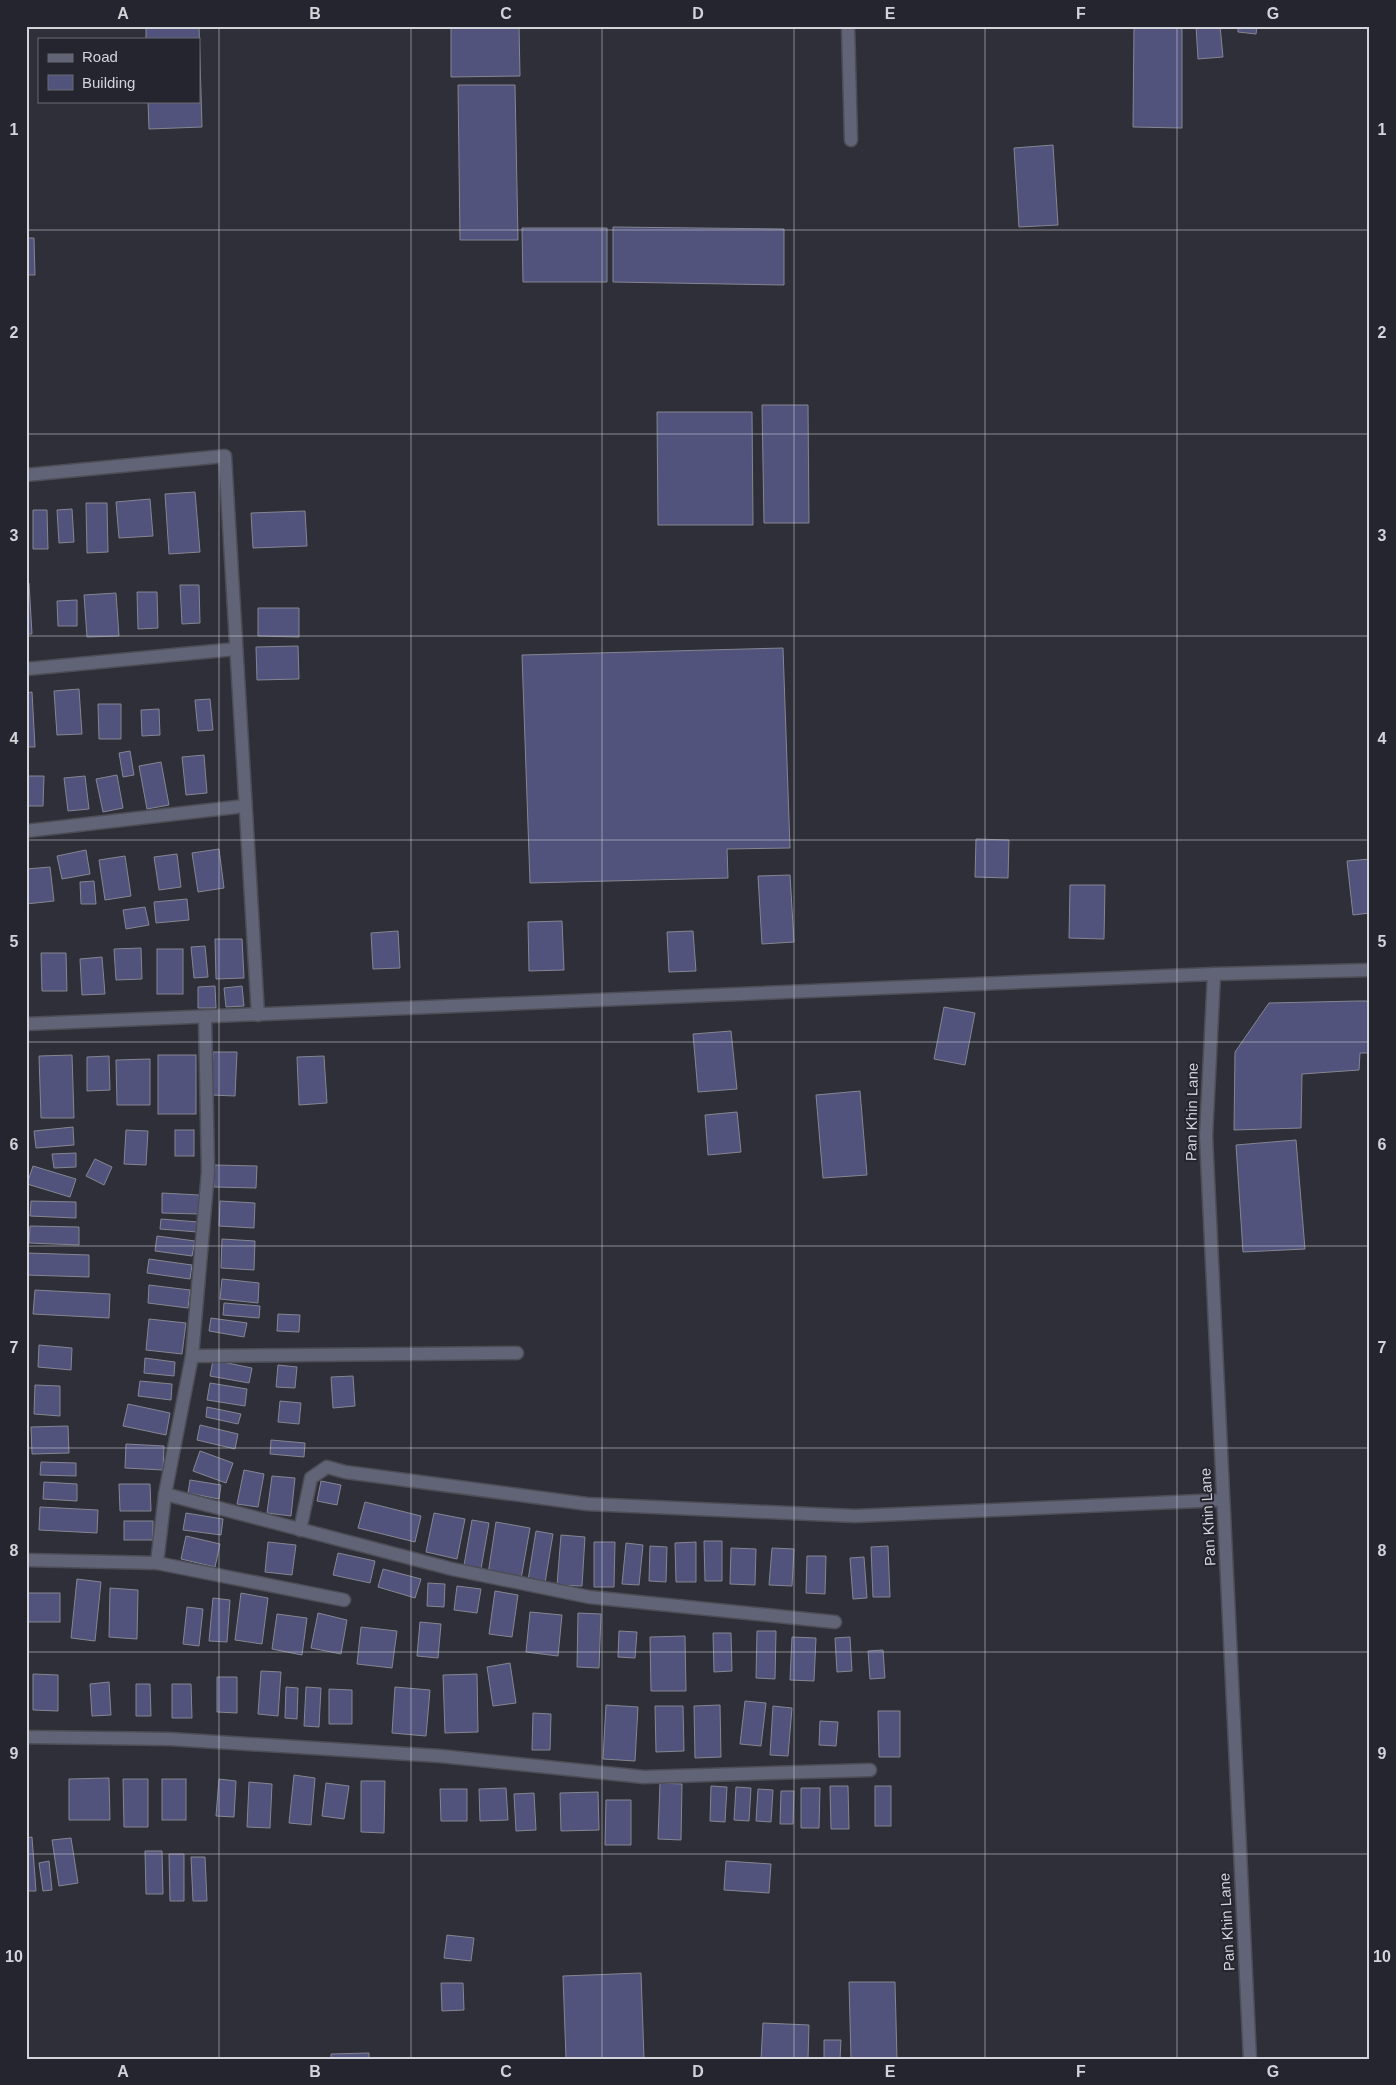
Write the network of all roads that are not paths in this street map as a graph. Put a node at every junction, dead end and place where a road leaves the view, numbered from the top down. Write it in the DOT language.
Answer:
graph roads {
  1 [pos="848,26"];
  2 [pos="851,140"];
  3 [pos="26,475"];
  4 [pos="236,649"];
  5 [pos="26,669"];
  6 [pos="246,806"];
  7 [pos="26,831"];
  8 [pos="1370,970"];
  9 [pos="1214,974"];
  10 [pos="258,1015"];
  11 [pos="205,1017"];
  12 [pos="26,1024"];
  13 [pos="517,1353"];
  14 [pos="192,1356"];
  15 [pos="165,1494"];
  16 [pos="1223,1500"];
  17 [pos="300,1530"];
  18 [pos="26,1560"];
  19 [pos="157,1563"];
  20 [pos="344,1600"];
  21 [pos="834,1622"];
  22 [pos="26,1737"];
  23 [pos="870,1770"];
  24 [pos="1250,2059"];
  1 -- 2 [label="street"];
  3 -- 4 [label="street"];
  4 -- 5 [label="street"];
  4 -- 6 [label="street"];
  6 -- 7 [label="street"];
  6 -- 10 [label="street"];
  8 -- 9 [label="street"];
  9 -- 10 [label="street"];
  9 -- 16 [label="street, Pan Khin Lane"];
  10 -- 11 [label="street"];
  11 -- 12 [label="street"];
  11 -- 14 [label="street"];
  13 -- 14 [label="street"];
  14 -- 15 [label="street"];
  15 -- 17 [label="street"];
  15 -- 19 [label="street"];
  16 -- 17 [label="street"];
  16 -- 24 [label="street, Pan Khin Lane"];
  17 -- 21 [label="street"];
  18 -- 19 [label="street"];
  19 -- 20 [label="street"];
  22 -- 23 [label="street"];
}
